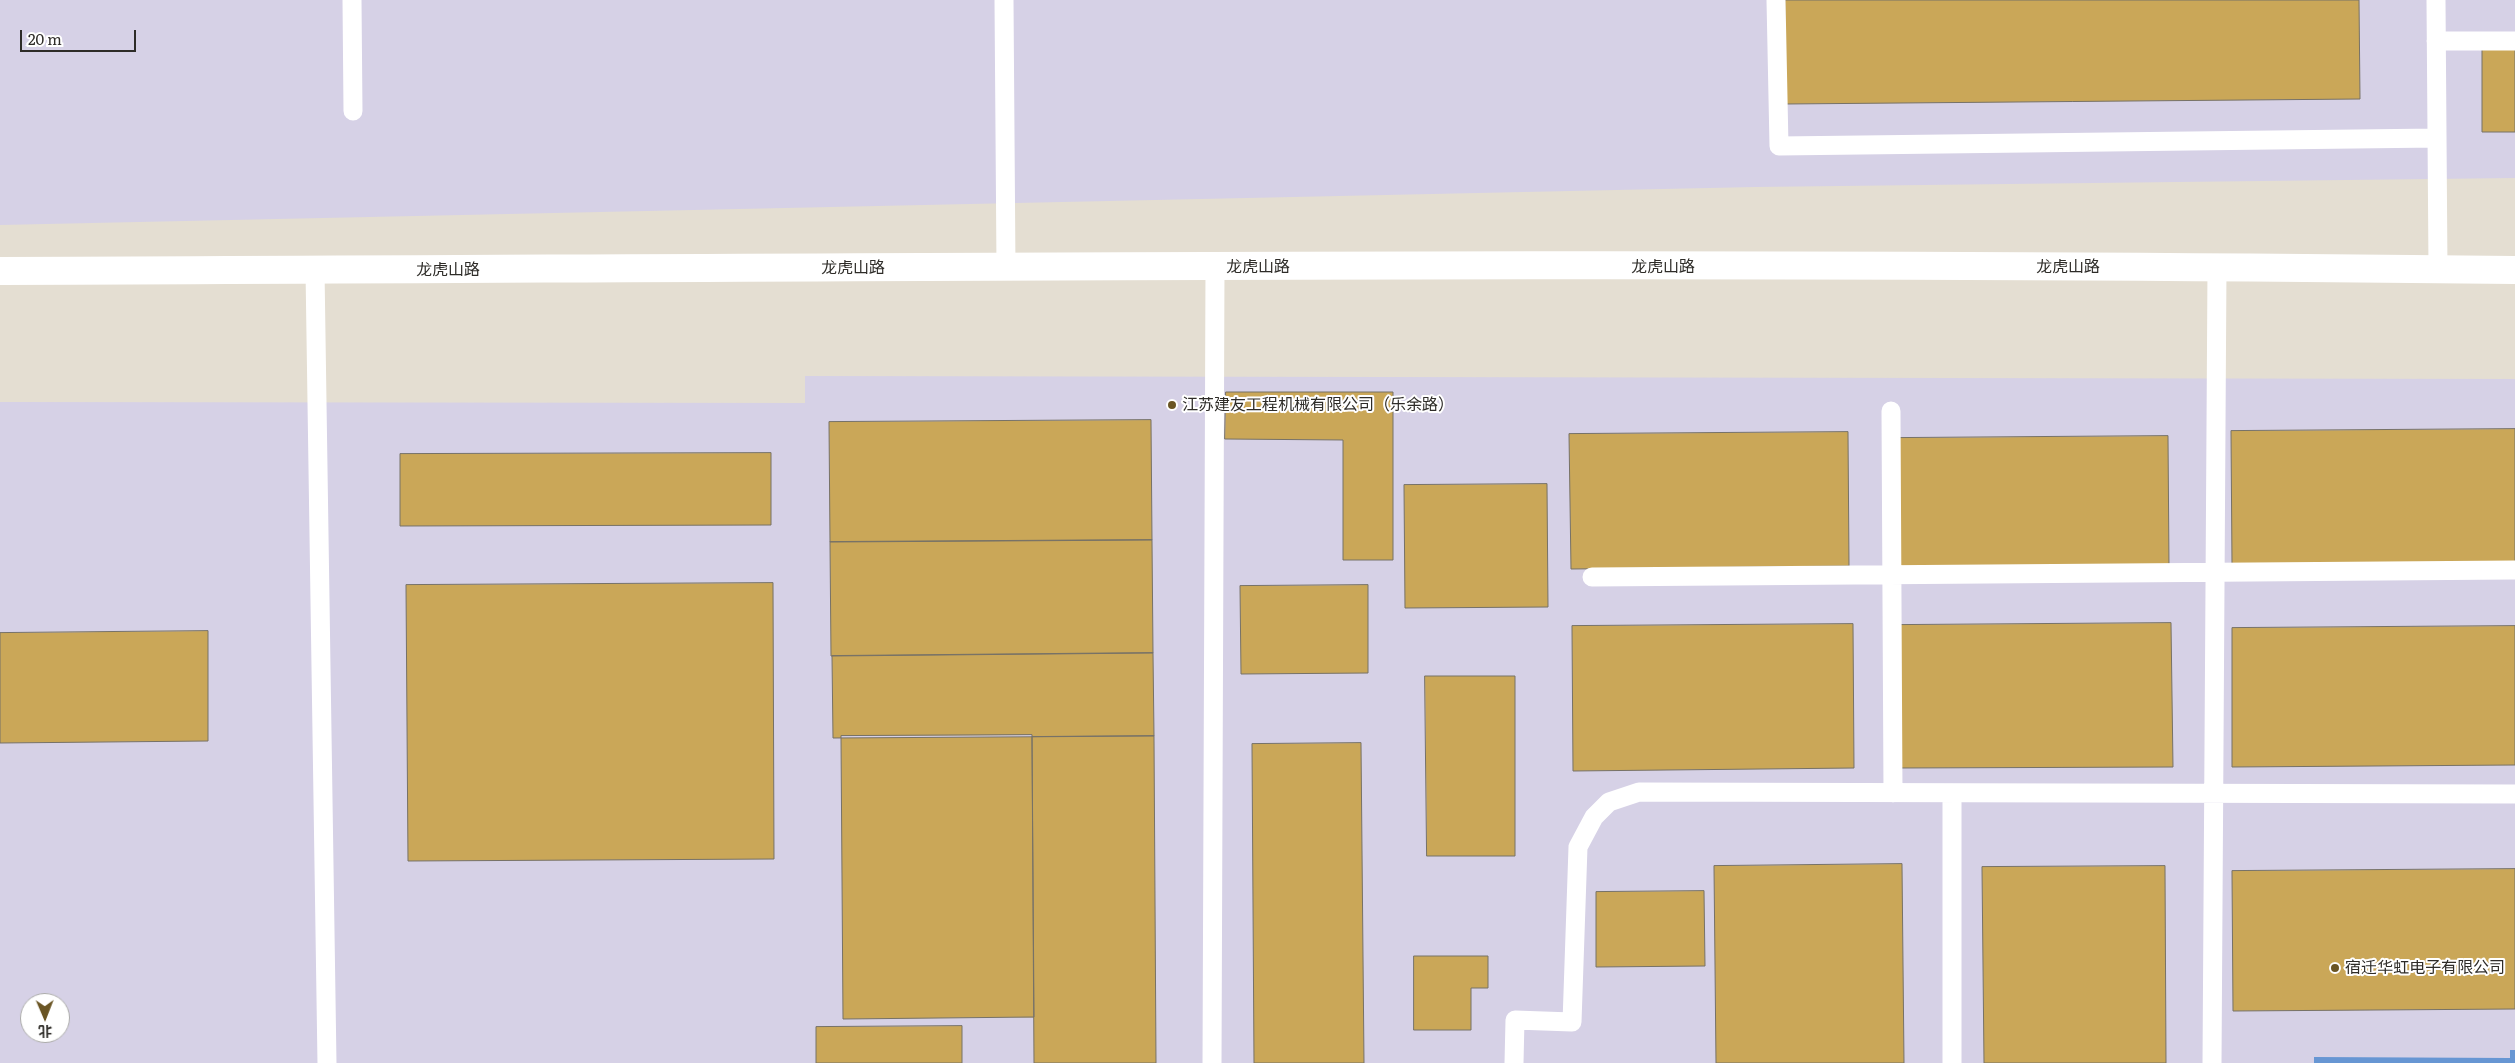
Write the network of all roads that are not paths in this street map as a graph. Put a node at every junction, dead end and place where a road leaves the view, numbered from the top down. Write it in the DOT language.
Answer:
graph roads {
  1 [pos="352,0"];
  2 [pos="1004,0"];
  3 [pos="1776,0"];
  4 [pos="2436,0"];
  5 [pos="2436,41"];
  6 [pos="2515,41"];
  7 [pos="353,111"];
  8 [pos="2437,138"];
  9 [pos="2217,266"];
  10 [pos="1215,267"];
  11 [pos="1006,268"];
  12 [pos="2438,269"];
  13 [pos="315,270"];
  14 [pos="2515,270"];
  15 [pos="0,271"];
  16 [pos="1891,411"];
  17 [pos="2515,570"];
  18 [pos="2216,572"];
  19 [pos="1892,575"];
  20 [pos="1592,577"];
  21 [pos="1894,793"];
  22 [pos="1952,793"];
  23 [pos="2214,794"];
  24 [pos="2515,794"];
  25 [pos="327,1063"];
  26 [pos="1212,1063"];
  27 [pos="1514,1063"];
  28 [pos="1952,1063"];
  29 [pos="2212,1063"];
  1 -- 7 [label="lane"];
  2 -- 11 [label="lane"];
  3 -- 8 [label="lane"];
  4 -- 5 [label="lane"];
  5 -- 6 [label="lane"];
  5 -- 8 [label="lane"];
  8 -- 12 [label="lane"];
  9 -- 10 [label="street, 龙虎山路"];
  9 -- 12 [label="street, 龙虎山路"];
  9 -- 18 [label="lane"];
  10 -- 11 [label="street, 龙虎山路"];
  10 -- 26 [label="lane"];
  11 -- 13 [label="street, 龙虎山路"];
  12 -- 14 [label="street, 龙虎山路"];
  13 -- 15 [label="street, 龙虎山路"];
  13 -- 25 [label="lane"];
  16 -- 19 [label="lane"];
  17 -- 18 [label="lane"];
  18 -- 19 [label="lane"];
  18 -- 23 [label="lane"];
  19 -- 20 [label="lane"];
  19 -- 21 [label="lane"];
  21 -- 22 [label="lane"];
  21 -- 27 [label="lane"];
  22 -- 23 [label="lane"];
  22 -- 28 [label="lane"];
  23 -- 24 [label="lane"];
  23 -- 29 [label="lane"];
}
